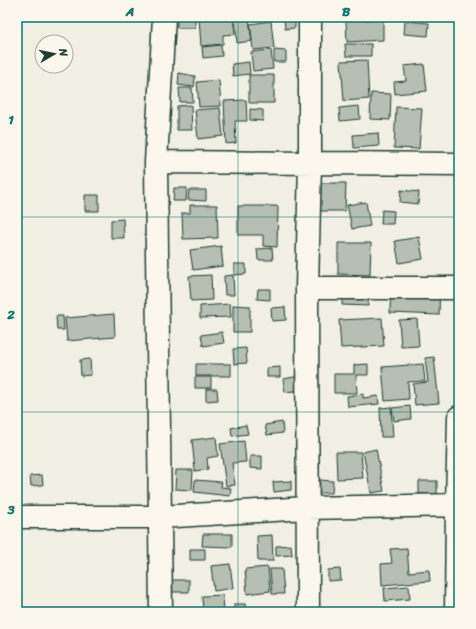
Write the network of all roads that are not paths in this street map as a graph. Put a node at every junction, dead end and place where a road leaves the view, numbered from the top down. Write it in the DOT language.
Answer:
graph roads {
  1 [pos="164,17"];
  2 [pos="310,17"];
  3 [pos="156,162"];
  4 [pos="310,163"];
  5 [pos="459,164"];
  6 [pos="307,288"];
  7 [pos="459,288"];
  8 [pos="459,417"];
  9 [pos="458,504"];
  10 [pos="307,508"];
  11 [pos="160,516"];
  12 [pos="17,517"];
  13 [pos="160,612"];
  14 [pos="308,612"];
  15 [pos="456,612"];
  1 -- 3 [label="street"];
  2 -- 4 [label="street"];
  3 -- 4 [label="street"];
  3 -- 11 [label="street"];
  4 -- 5 [label="street"];
  4 -- 6 [label="street"];
  6 -- 7 [label="street"];
  6 -- 10 [label="street"];
  8 -- 9 [label="street"];
  9 -- 10 [label="street"];
  9 -- 15 [label="street"];
  10 -- 11 [label="street"];
  10 -- 14 [label="street"];
  11 -- 12 [label="street"];
  11 -- 13 [label="street"];
}
